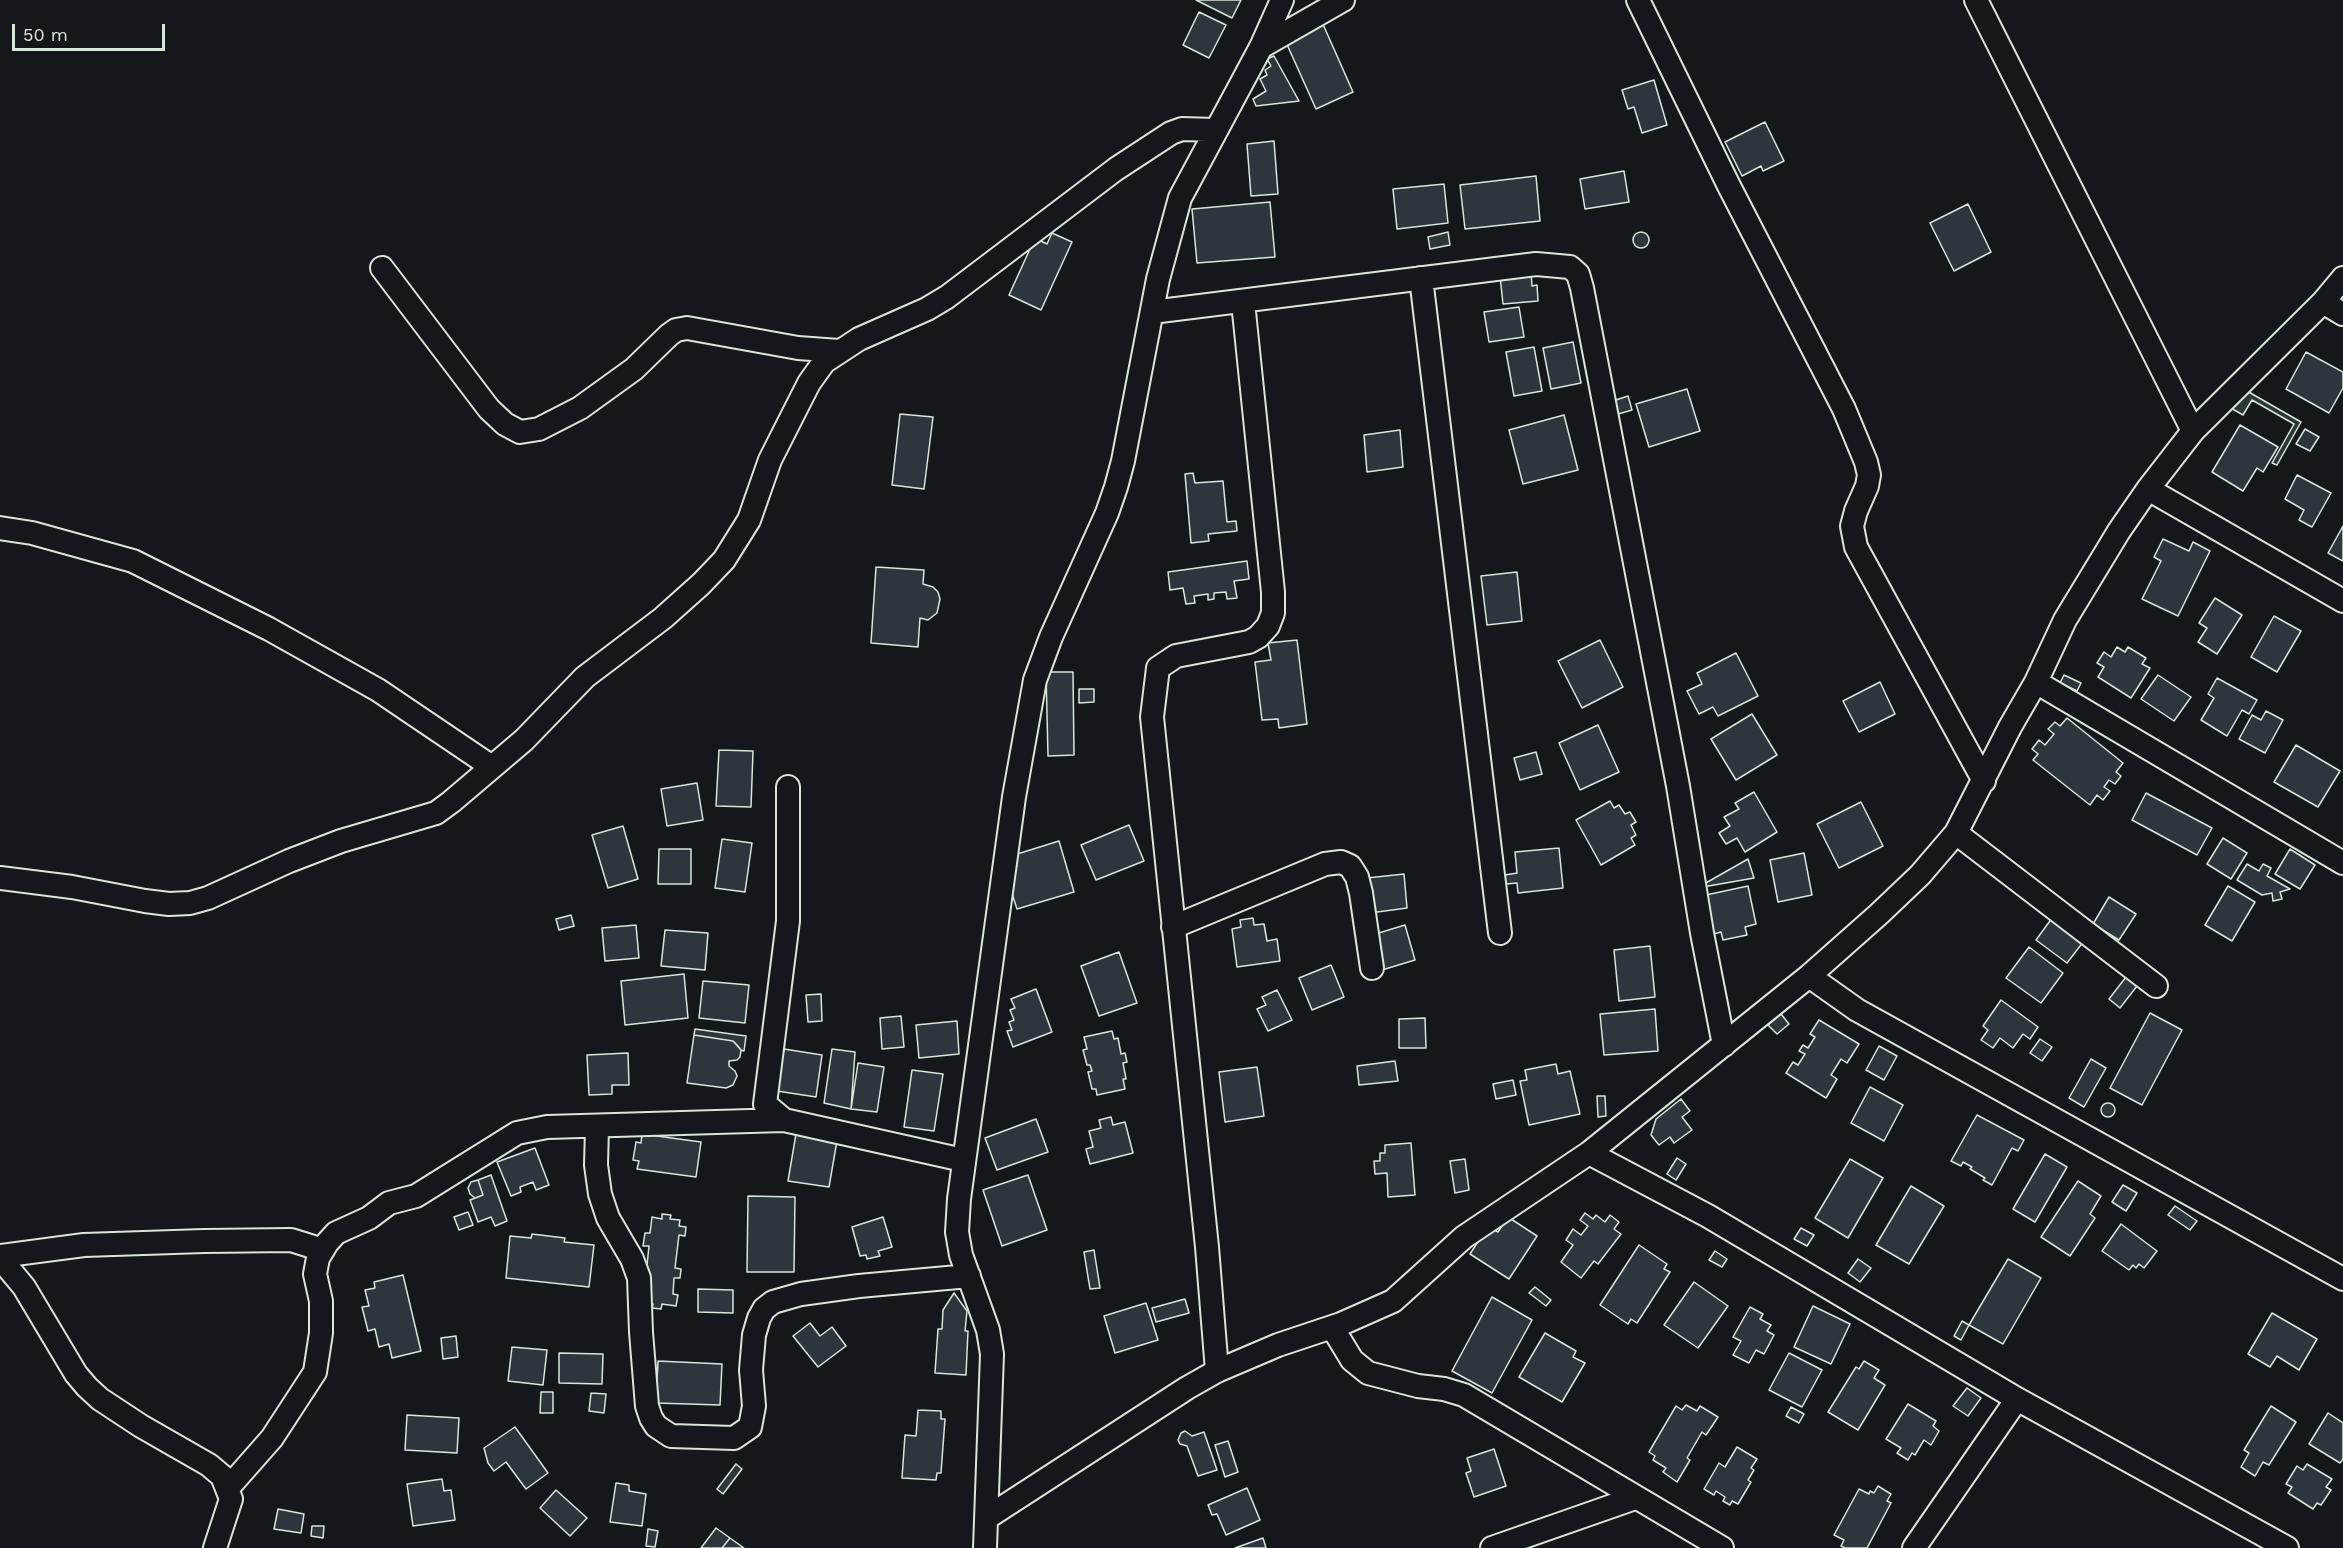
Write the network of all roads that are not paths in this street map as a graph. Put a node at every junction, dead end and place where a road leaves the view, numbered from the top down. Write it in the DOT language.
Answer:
graph roads {
  1 [pos="1282,0"];
  2 [pos="1343,0"];
  3 [pos="1638,0"];
  4 [pos="1976,0"];
  5 [pos="1261,47"];
  6 [pos="1215,130"];
  7 [pos="382,268"];
  8 [pos="1421,278"];
  9 [pos="2343,278"];
  10 [pos="1243,302"];
  11 [pos="2323,302"];
  12 [pos="1152,312"];
  13 [pos="2343,315"];
  14 [pos="839,351"];
  15 [pos="2193,431"];
  16 [pos="2148,489"];
  17 [pos="0,528"];
  18 [pos="2343,601"];
  19 [pos="2036,682"];
  20 [pos="492,767"];
  21 [pos="1984,781"];
  22 [pos="788,787"];
  23 [pos="1956,833"];
  24 [pos="2343,863"];
  25 [pos="0,878"];
  26 [pos="1173,927"];
  27 [pos="1500,933"];
  28 [pos="1372,968"];
  29 [pos="1809,976"];
  30 [pos="2156,986"];
  31 [pos="1724,1045"];
  32 [pos="784,1120"];
  33 [pos="597,1127"];
  34 [pos="1589,1153"];
  35 [pos="963,1160"];
  36 [pos="322,1250"];
  37 [pos="0,1257"];
  38 [pos="969,1276"];
  39 [pos="2343,1279"];
  40 [pos="1332,1327"];
  41 [pos="1217,1371"];
  42 [pos="2017,1399"];
  43 [pos="228,1488"];
  44 [pos="1635,1498"];
  45 [pos="988,1517"];
  46 [pos="215,1548"];
  47 [pos="985,1548"];
  48 [pos="1492,1548"];
  49 [pos="1722,1548"];
  50 [pos="1914,1548"];
  51 [pos="2287,1548"];
  1 -- 5 [label="street"];
  2 -- 5 [label="street"];
  3 -- 21 [label="street"];
  4 -- 15 [label="street"];
  5 -- 6 [label="street"];
  6 -- 12 [label="street"];
  6 -- 14 [label="street"];
  7 -- 14 [label="street"];
  8 -- 10 [label="street"];
  8 -- 27 [label="street"];
  8 -- 31 [label="street"];
  9 -- 11 [label="street"];
  10 -- 12 [label="street"];
  10 -- 26 [label="street"];
  11 -- 13 [label="street"];
  11 -- 15 [label="street"];
  12 -- 35 [label="street"];
  14 -- 20 [label="street"];
  15 -- 16 [label="street"];
  16 -- 18 [label="street"];
  16 -- 19 [label="street"];
  17 -- 20 [label="street"];
  19 -- 21 [label="street"];
  19 -- 24 [label="street"];
  20 -- 25 [label="street"];
  21 -- 23 [label="street"];
  22 -- 32 [label="street"];
  23 -- 29 [label="street"];
  23 -- 30 [label="street"];
  26 -- 28 [label="street"];
  26 -- 41 [label="street"];
  29 -- 31 [label="street"];
  29 -- 39 [label="street"];
  31 -- 34 [label="street"];
  32 -- 33 [label="street"];
  32 -- 35 [label="street"];
  33 -- 36 [label="street"];
  33 -- 38 [label="street"];
  34 -- 40 [label="street"];
  34 -- 42 [label="street"];
  35 -- 38 [label="street"];
  36 -- 37 [label="street"];
  36 -- 43 [label="street"];
  37 -- 43 [label="street"];
  38 -- 45 [label="street"];
  40 -- 41 [label="street"];
  40 -- 44 [label="street"];
  41 -- 45 [label="street"];
  42 -- 50 [label="street"];
  42 -- 51 [label="street"];
  43 -- 46 [label="street"];
  44 -- 48 [label="street"];
  44 -- 49 [label="street"];
  45 -- 47 [label="street"];
}
